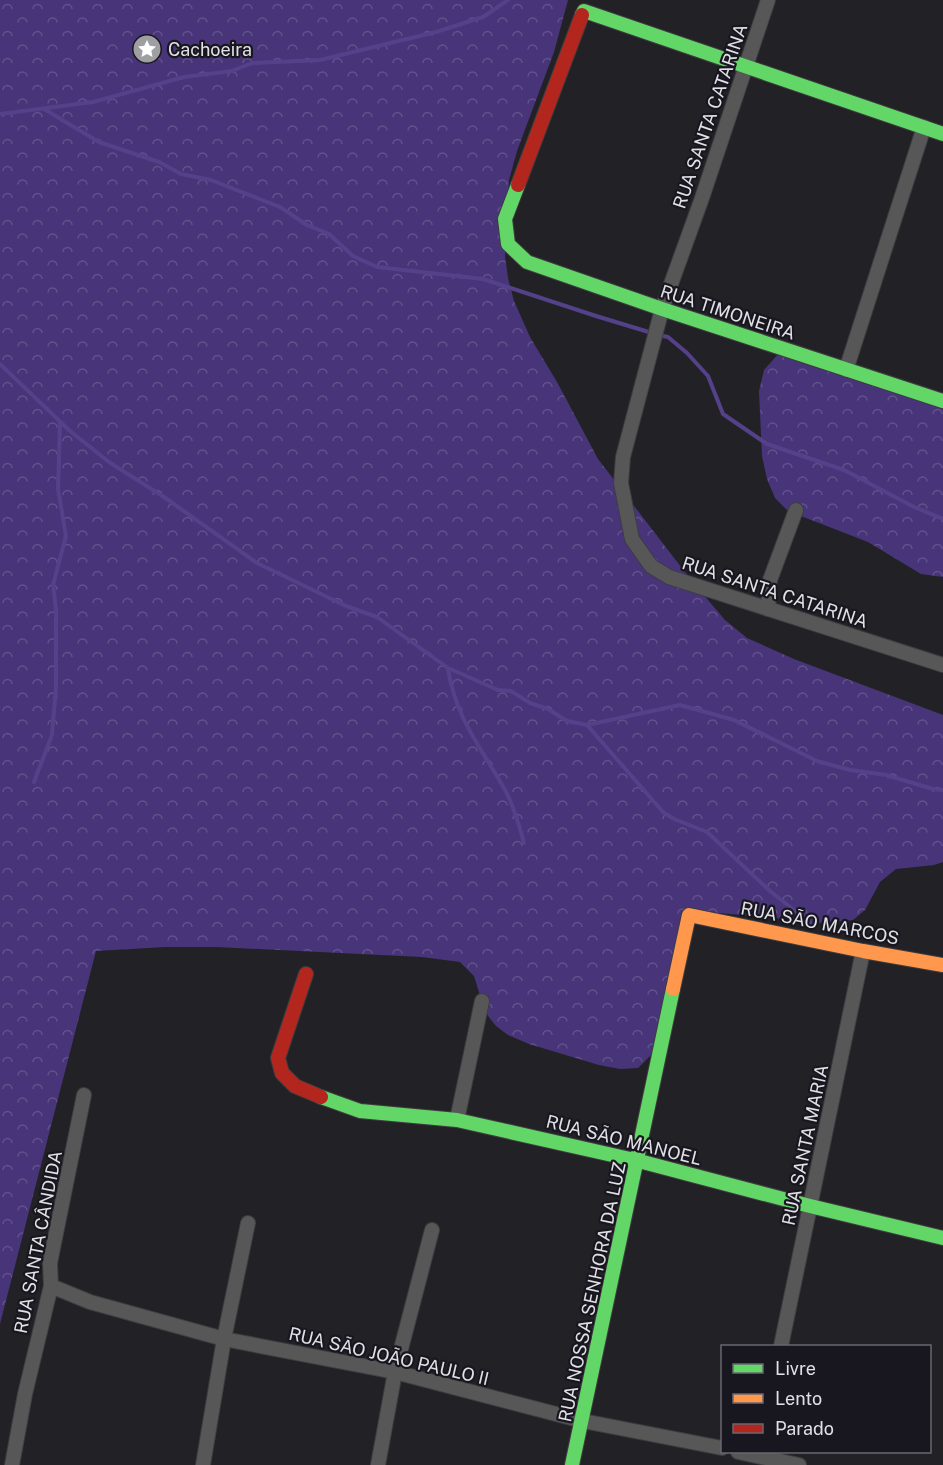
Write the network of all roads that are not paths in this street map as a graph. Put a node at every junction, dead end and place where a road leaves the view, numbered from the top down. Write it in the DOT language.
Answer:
graph roads {
  1 [pos="768,0"];
  2 [pos="746,66"];
  3 [pos="924,127"];
  4 [pos="943,134"];
  5 [pos="662,309"];
  6 [pos="846,370"];
  7 [pos="943,401"];
  8 [pos="796,510"];
  9 [pos="768,609"];
  10 [pos="943,665"];
  11 [pos="689,915"];
  12 [pos="863,951"];
  13 [pos="943,965"];
  14 [pos="306,974"];
  15 [pos="482,1001"];
  16 [pos="84,1095"];
  17 [pos="457,1120"];
  18 [pos="639,1161"];
  19 [pos="810,1206"];
  20 [pos="248,1223"];
  21 [pos="432,1230"];
  22 [pos="943,1238"];
  23 [pos="51,1286"];
  24 [pos="224,1339"];
  25 [pos="781,1345"];
  26 [pos="395,1372"];
  27 [pos="583,1421"];
  28 [pos="721,1448"];
  29 [pos="742,1453"];
  30 [pos="758,1457"];
  31 [pos="12,1465"];
  32 [pos="202,1465"];
  33 [pos="378,1465"];
  34 [pos="573,1465"];
  35 [pos="799,1465"];
  1 -- 2 [label="street, RUA SANTA CATARINA"];
  2 -- 3 [label="street"];
  2 -- 5 [label="street, RUA SANTA CATARINA"];
  2 -- 5 [label="street, RUA TIMONEIRA"];
  3 -- 4 [label="street"];
  3 -- 6 [label="street"];
  5 -- 6 [label="street, RUA TIMONEIRA"];
  5 -- 9 [label="street, RUA SANTA CATARINA"];
  6 -- 7 [label="street, RUA TIMONEIRA"];
  8 -- 9 [label="street"];
  9 -- 10 [label="street, RUA SANTA CATARINA"];
  11 -- 12 [label="street, RUA SÃO MARCOS"];
  11 -- 18 [label="street, RUA NOSSA SENHORA DA LUZ"];
  12 -- 13 [label="street, RUA SÃO MARCOS"];
  12 -- 19 [label="street, RUA SANTA MARIA"];
  14 -- 17 [label="street, RUA SÃO MANOEL"];
  15 -- 17 [label="street"];
  16 -- 23 [label="street, RUA SANTA CÂNDIDA"];
  17 -- 18 [label="street, RUA SÃO MANOEL"];
  18 -- 19 [label="street, RUA SÃO MANOEL"];
  18 -- 27 [label="street, RUA NOSSA SENHORA DA LUZ"];
  19 -- 22 [label="street, RUA SÃO MANOEL"];
  19 -- 25 [label="street, RUA SANTA MARIA"];
  20 -- 24 [label="street"];
  21 -- 26 [label="street"];
  23 -- 24 [label="street, RUA SÃO JOÃO PAULO II"];
  23 -- 31 [label="street, RUA SANTA CÂNDIDA"];
  24 -- 26 [label="street, RUA SÃO JOÃO PAULO II"];
  24 -- 32 [label="street"];
  26 -- 27 [label="street, RUA SÃO JOÃO PAULO II"];
  26 -- 33 [label="street"];
  27 -- 28 [label="street, RUA SÃO JOÃO PAULO II"];
  27 -- 34 [label="street, RUA NOSSA SENHORA DA LUZ"];
  29 -- 30 [label="street"];
  30 -- 35 [label="street"];
}
